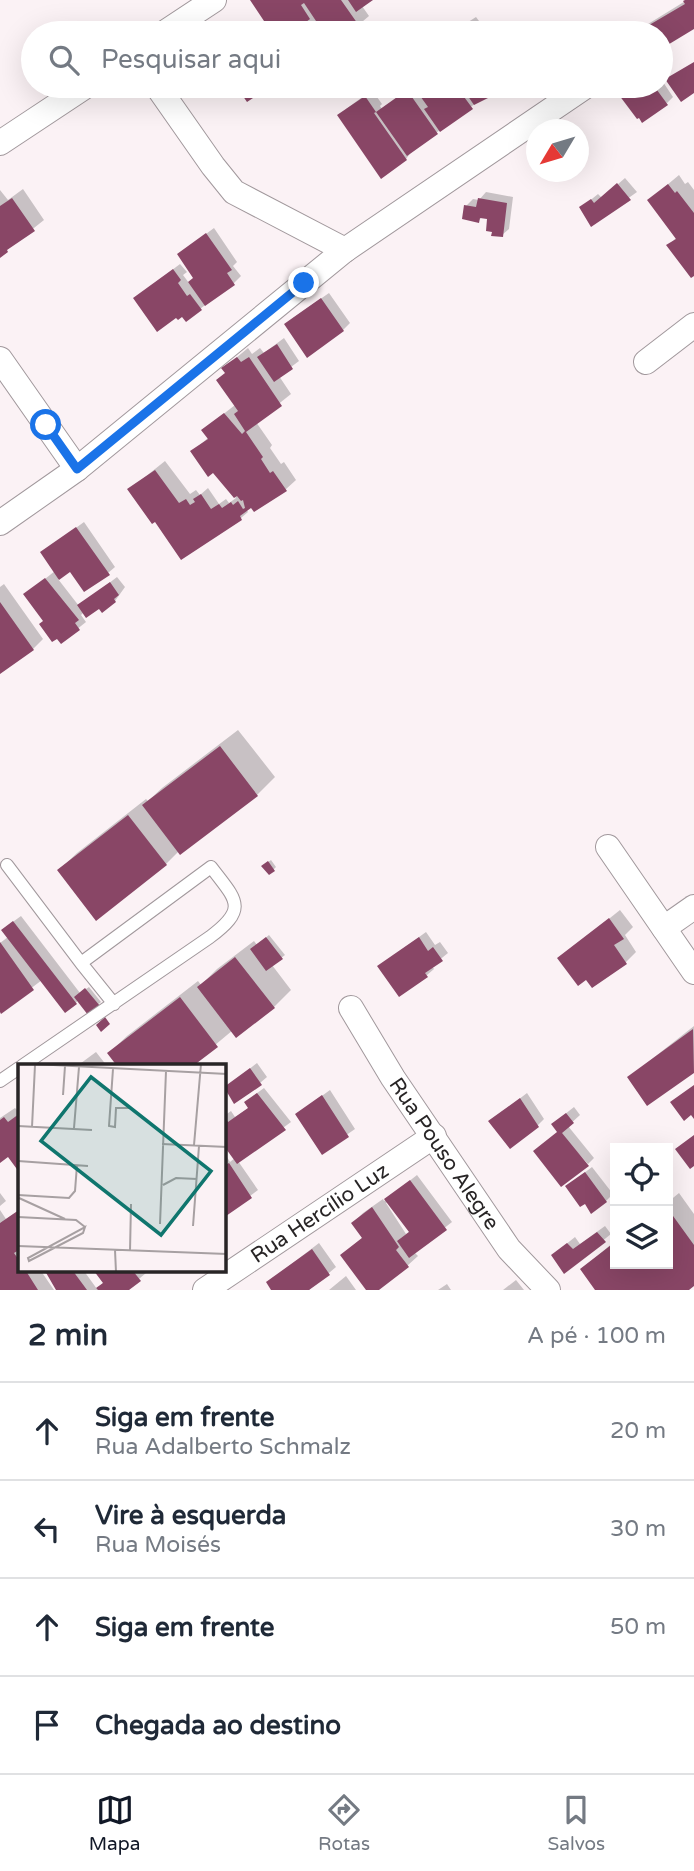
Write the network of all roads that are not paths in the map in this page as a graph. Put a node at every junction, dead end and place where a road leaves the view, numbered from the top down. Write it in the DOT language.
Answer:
graph roads {
  1 [pos="214,0"];
  2 [pos="182,21"];
  3 [pos="68,98"];
  4 [pos="165,98"];
  5 [pos="568,98"];
  6 [pos="0,143"];
  7 [pos="345,250"];
  8 [pos="694,325"];
  9 [pos="0,359"];
  10 [pos="646,362"];
  11 [pos="77,469"];
  12 [pos="0,523"];
  13 [pos="608,847"];
  14 [pos="7,865"];
  15 [pos="694,907"];
  16 [pos="664,928"];
  17 [pos="82,963"];
  18 [pos="694,972"];
  19 [pos="114,1004"];
  20 [pos="351,1008"];
  21 [pos="25,1064"];
  22 [pos="18,1069"];
  23 [pos="0,1081"];
  24 [pos="434,1136"];
  25 [pos="205,1290"];
  26 [pos="548,1290"];
  1 -- 2 [label="street"];
  3 -- 6 [label="street"];
  4 -- 7 [label="street"];
  5 -- 7 [label="street"];
  7 -- 11 [label="street"];
  8 -- 10 [label="street"];
  9 -- 11 [label="street"];
  11 -- 12 [label="street"];
  13 -- 16 [label="street"];
  14 -- 17 [label="lane"];
  15 -- 16 [label="street"];
  16 -- 18 [label="street"];
  17 -- 19 [label="lane"];
  17 -- 19 [label="lane"];
  19 -- 21 [label="lane"];
  20 -- 24 [label="street, Rua Pouso Alegre"];
  22 -- 23 [label="lane"];
  24 -- 25 [label="street, Rua Hercílio Luz"];
  24 -- 26 [label="street, Rua Pouso Alegre"];
}
